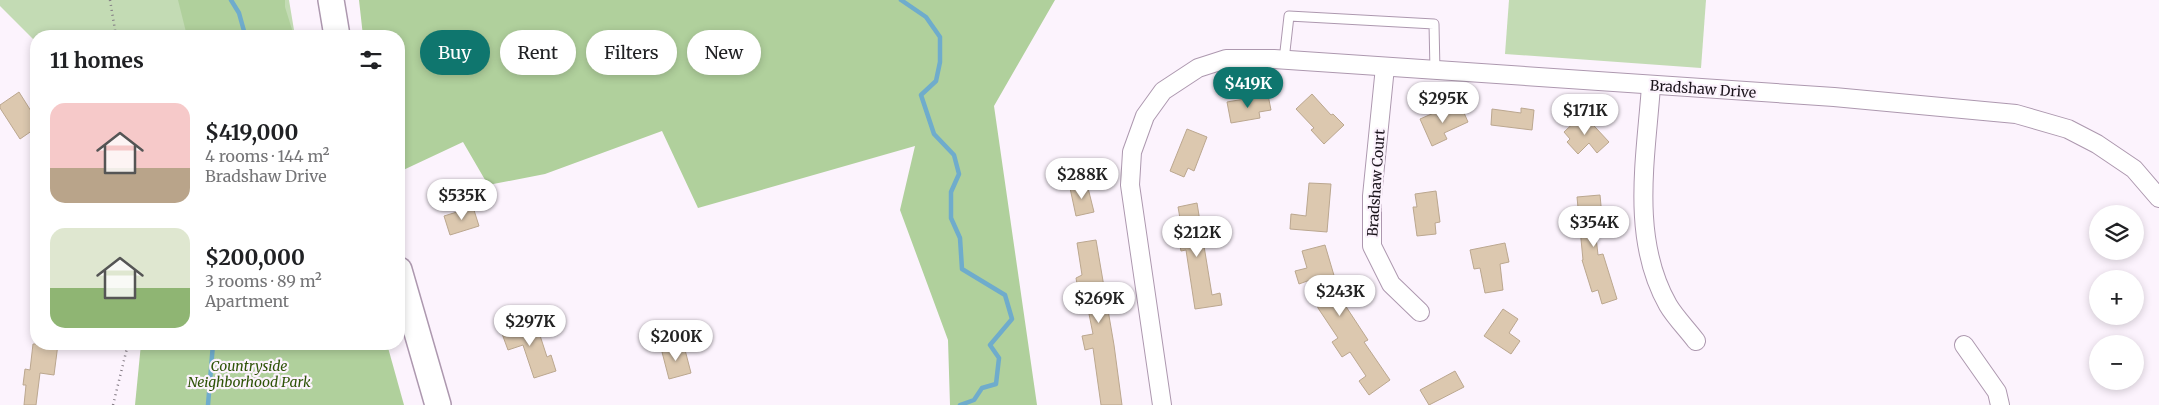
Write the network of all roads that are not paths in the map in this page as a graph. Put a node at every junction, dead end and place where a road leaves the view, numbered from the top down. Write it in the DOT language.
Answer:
graph roads {
  1 [pos="331,0"];
  2 [pos="337,30"];
  3 [pos="1284,60"];
  4 [pos="1385,67"];
  5 [pos="1435,71"];
  6 [pos="1651,86"];
  7 [pos="2158,195"];
  8 [pos="405,291"];
  9 [pos="1420,312"];
  10 [pos="1696,341"];
  11 [pos="1964,344"];
  12 [pos="438,405"];
  13 [pos="1162,405"];
  14 [pos="2000,405"];
  1 -- 2 [label="main road"];
  3 -- 4 [label="street, Bradshaw Drive"];
  3 -- 5 [label="lane"];
  3 -- 13 [label="street, Bradshaw Drive"];
  4 -- 5 [label="street, Bradshaw Drive"];
  4 -- 9 [label="street, Bradshaw Court"];
  5 -- 6 [label="street, Bradshaw Drive"];
  6 -- 7 [label="street, Bradshaw Drive"];
  6 -- 10 [label="street"];
  8 -- 12 [label="main road"];
  11 -- 14 [label="street"];
}
